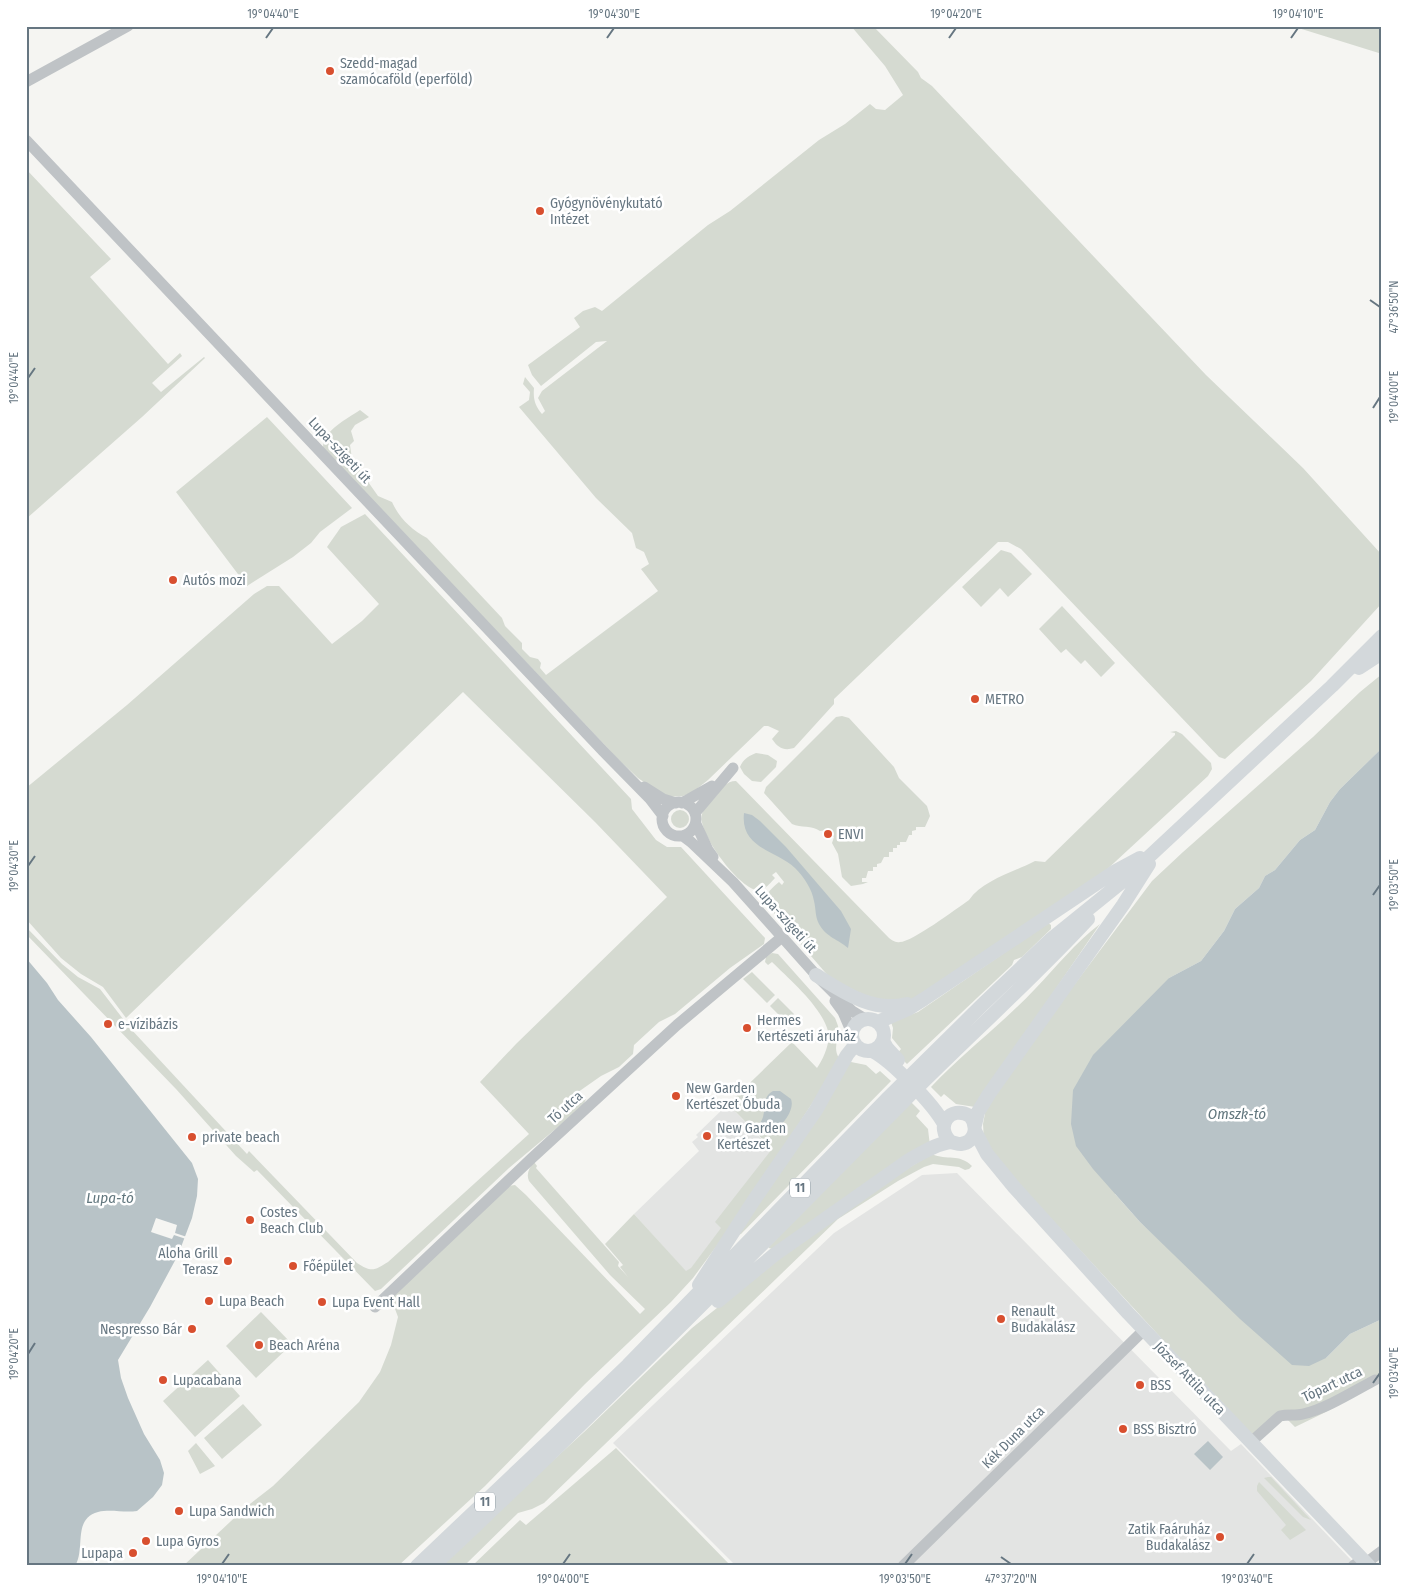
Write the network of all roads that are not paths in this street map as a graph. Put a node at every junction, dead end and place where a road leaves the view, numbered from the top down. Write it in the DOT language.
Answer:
graph roads {
  1 [pos="128,26"];
  2 [pos="26,82"];
  3 [pos="26,140"];
  4 [pos="1382,625"];
  5 [pos="1382,636"];
  6 [pos="1382,653"];
  7 [pos="1363,656"];
  8 [pos="1332,686"];
  9 [pos="733,768"];
  10 [pos="722,779"];
  11 [pos="632,780"];
  12 [pos="679,803"];
  13 [pos="663,816"];
  14 [pos="695,818"];
  15 [pos="683,836"];
  16 [pos="1158,848"];
  17 [pos="733,882"];
  18 [pos="782,937"];
  19 [pos="816,976"];
  20 [pos="924,999"];
  21 [pos="871,1021"];
  22 [pos="853,1039"];
  23 [pos="883,1041"];
  24 [pos="872,1051"];
  25 [pos="888,1056"];
  26 [pos="940,1108"];
  27 [pos="956,1112"];
  28 [pos="944,1124"];
  29 [pos="975,1128"];
  30 [pos="955,1143"];
  31 [pos="1014,1187"];
  32 [pos="374,1307"];
  33 [pos="687,1314"];
  34 [pos="1144,1330"];
  35 [pos="1375,1380"];
  36 [pos="1251,1442"];
  37 [pos="1382,1551"];
  38 [pos="1363,1563"];
  39 [pos="417,1566"];
  40 [pos="433,1566"];
  41 [pos="903,1566"];
  1 -- 2 [label="street"];
  3 -- 11 [label="street, Lupa-szigeti út"];
  4 -- 7 [label="main road"];
  5 -- 7 [label="main road, 11"];
  6 -- 8 [label="main road"];
  7 -- 8 [label="main road, 11"];
  8 -- 16 [label="main road, 11"];
  9 -- 10 [label="street"];
  10 -- 12 [label="street"];
  10 -- 14 [label="street"];
  11 -- 12 [label="street, Lupa-szigeti út"];
  11 -- 13 [label="street, Lupa-szigeti út"];
  12 -- 13 [label="street"];
  12 -- 14 [label="street, Lupa-szigeti út"];
  13 -- 15 [label="street, Lupa-szigeti út"];
  14 -- 15 [label="street"];
  14 -- 17 [label="street, Lupa-szigeti út"];
  15 -- 17 [label="street, Lupa-szigeti út"];
  16 -- 20 [label="main road"];
  16 -- 29 [label="main road"];
  16 -- 33 [label="main road, 11"];
  17 -- 18 [label="street, Lupa-szigeti út"];
  18 -- 19 [label="street, Lupa-szigeti út"];
  18 -- 32 [label="street, Tó utca"];
  19 -- 20 [label="main road"];
  19 -- 21 [label="street, Lupa-szigeti út"];
  19 -- 22 [label="street, Lupa-szigeti út"];
  20 -- 21 [label="main road"];
  21 -- 22 [label="main road"];
  21 -- 23 [label="main road"];
  22 -- 24 [label="main road"];
  22 -- 33 [label="main road"];
  23 -- 24 [label="main road"];
  23 -- 25 [label="main road"];
  24 -- 25 [label="main road"];
  25 -- 26 [label="main road"];
  26 -- 27 [label="main road"];
  26 -- 28 [label="main road"];
  27 -- 28 [label="main road"];
  27 -- 29 [label="main road"];
  28 -- 30 [label="main road"];
  29 -- 30 [label="main road"];
  29 -- 31 [label="main road, József Attila utca"];
  30 -- 31 [label="main road, József Attila utca"];
  30 -- 33 [label="main road"];
  31 -- 34 [label="main road, József Attila utca"];
  33 -- 39 [label="main road, 11"];
  33 -- 40 [label="main road, 11"];
  34 -- 36 [label="main road, József Attila utca"];
  34 -- 41 [label="street, Kék Duna utca"];
  35 -- 36 [label="street, Tópart utca"];
  36 -- 38 [label="main road, József Attila utca"];
  37 -- 38 [label="street"];
}
